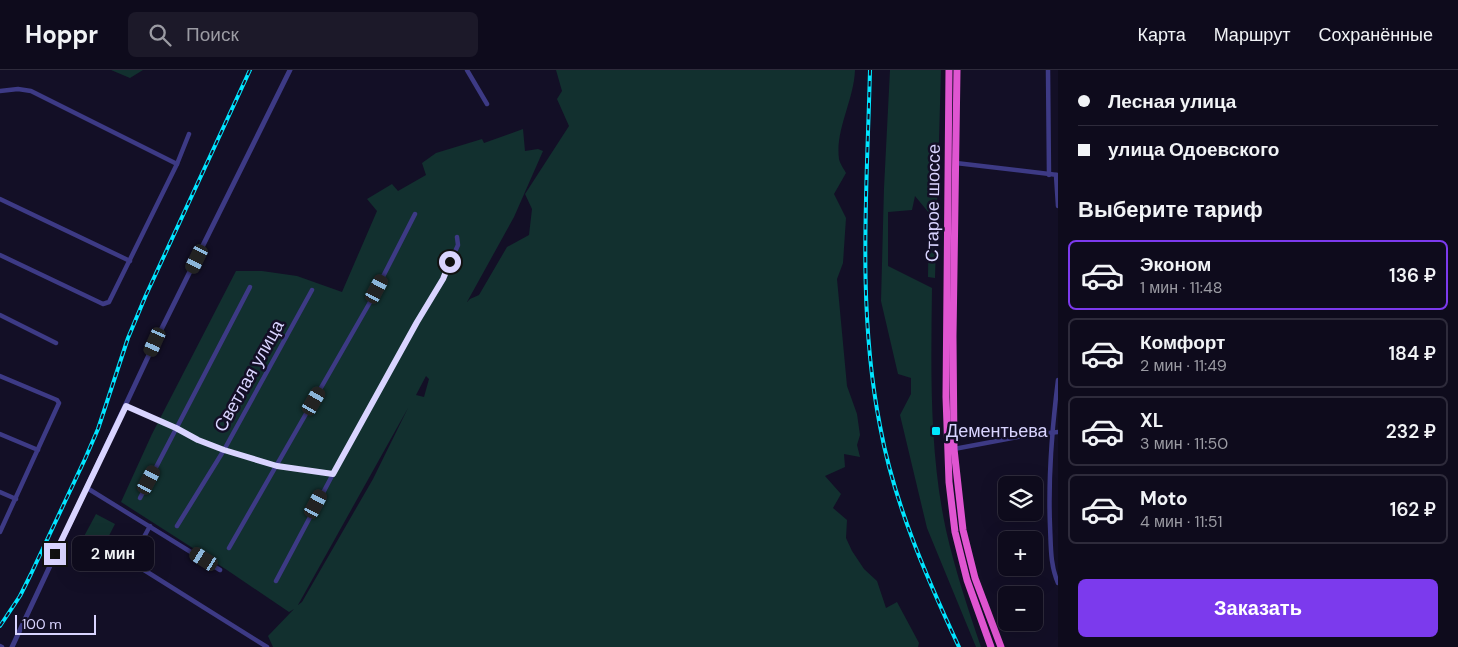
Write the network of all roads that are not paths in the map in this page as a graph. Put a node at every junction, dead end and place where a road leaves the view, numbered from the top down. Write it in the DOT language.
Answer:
graph roads {
  1 [pos="290,70"];
  2 [pos="467,70"];
  3 [pos="949,70"];
  4 [pos="957,70"];
  5 [pos="1048,70"];
  6 [pos="0,91"];
  7 [pos="487,104"];
  8 [pos="189,134"];
  9 [pos="956,163"];
  10 [pos="177,164"];
  11 [pos="1049,175"];
  12 [pos="1057,175"];
  13 [pos="0,199"];
  14 [pos="1058,206"];
  15 [pos="415,214"];
  16 [pos="457,236"];
  17 [pos="0,255"];
  18 [pos="130,261"];
  19 [pos="250,287"];
  20 [pos="312,290"];
  21 [pos="0,315"];
  22 [pos="950,337"];
  23 [pos="56,343"];
  24 [pos="0,376"];
  25 [pos="1058,380"];
  26 [pos="126,406"];
  27 [pos="176,428"];
  28 [pos="1055,432"];
  29 [pos="0,434"];
  30 [pos="954,449"];
  31 [pos="38,450"];
  32 [pos="224,450"];
  33 [pos="277,466"];
  34 [pos="333,474"];
  35 [pos="87,488"];
  36 [pos="0,492"];
  37 [pos="140,498"];
  38 [pos="16,499"];
  39 [pos="150,526"];
  40 [pos="177,526"];
  41 [pos="0,532"];
  42 [pos="229,548"];
  43 [pos="220,570"];
  44 [pos="276,581"];
  45 [pos="1058,584"];
  46 [pos="12,647"];
  47 [pos="267,647"];
  48 [pos="991,647"];
  49 [pos="1001,647"];
  1 -- 26 [label="street"];
  2 -- 7 [label="street"];
  3 -- 22 [label="highway, Старое шоссе"];
  4 -- 9 [label="highway, Старое шоссе"];
  5 -- 11 [label="street"];
  6 -- 10 [label="street"];
  8 -- 10 [label="street"];
  9 -- 11 [label="street"];
  9 -- 22 [label="highway, Старое шоссе"];
  10 -- 18 [label="street"];
  11 -- 12 [label="street"];
  12 -- 14 [label="street"];
  13 -- 18 [label="street"];
  15 -- 33 [label="street"];
  16 -- 34 [label="street"];
  17 -- 18 [label="street"];
  19 -- 27 [label="street"];
  20 -- 32 [label="street, Светлая улица"];
  21 -- 23 [label="street"];
  22 -- 30 [label="highway"];
  22 -- 48 [label="highway"];
  24 -- 31 [label="street"];
  25 -- 28 [label="street"];
  26 -- 27 [label="street"];
  26 -- 35 [label="street"];
  27 -- 32 [label="street"];
  27 -- 37 [label="street"];
  28 -- 30 [label="street"];
  28 -- 45 [label="street"];
  29 -- 31 [label="street"];
  30 -- 49 [label="highway"];
  31 -- 38 [label="street"];
  32 -- 33 [label="street"];
  32 -- 40 [label="street, Светлая улица"];
  33 -- 34 [label="street"];
  33 -- 42 [label="street"];
  34 -- 44 [label="street"];
  35 -- 39 [label="street"];
  35 -- 46 [label="street"];
  36 -- 38 [label="street"];
  38 -- 41 [label="street"];
  39 -- 43 [label="street"];
  39 -- 47 [label="street"];
}
